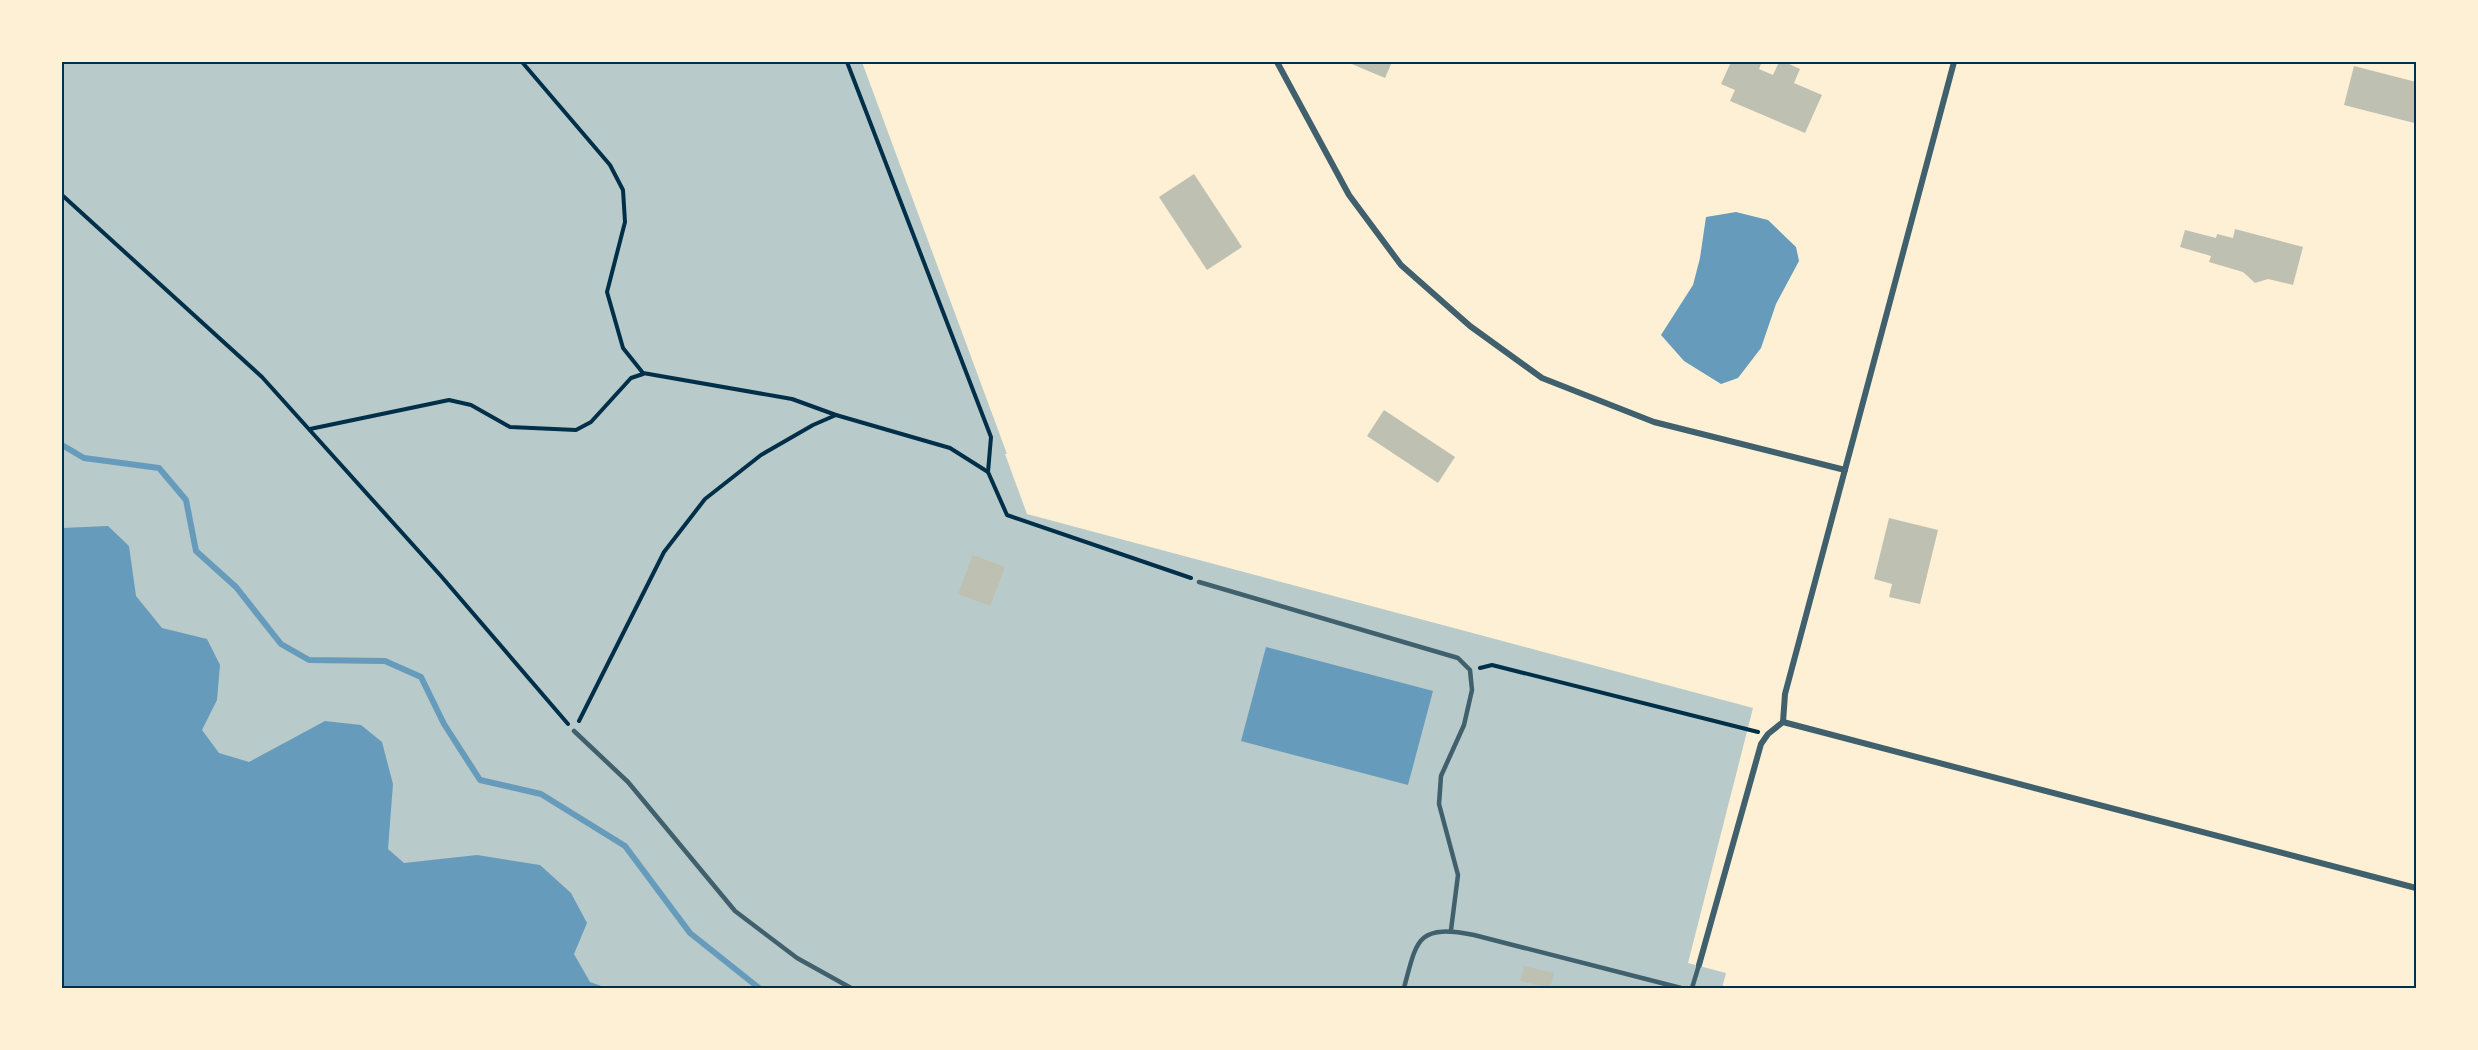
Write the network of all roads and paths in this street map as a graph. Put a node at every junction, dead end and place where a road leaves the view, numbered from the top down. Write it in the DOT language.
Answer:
graph roads {
  1 [pos="522,62"];
  2 [pos="847,62"];
  3 [pos="1277,62"];
  4 [pos="1954,62"];
  5 [pos="62,195"];
  6 [pos="643,374"];
  7 [pos="836,415"];
  8 [pos="309,429"];
  9 [pos="1845,470"];
  10 [pos="987,472"];
  11 [pos="1200,582"];
  12 [pos="1470,670"];
  13 [pos="1783,722"];
  14 [pos="574,731"];
  15 [pos="1768,734"];
  16 [pos="2416,888"];
  17 [pos="1451,930"];
  18 [pos="1699,965"];
  19 [pos="851,988"];
  20 [pos="1404,988"];
  21 [pos="1681,988"];
  22 [pos="1692,988"];
  1 -- 6 [label="path"];
  2 -- 10 [label="path"];
  3 -- 9 [label="street"];
  4 -- 9 [label="street"];
  5 -- 8 [label="path"];
  6 -- 7 [label="path"];
  6 -- 8 [label="path"];
  7 -- 10 [label="path"];
  7 -- 14 [label="path"];
  8 -- 14 [label="path"];
  9 -- 13 [label="street"];
  10 -- 11 [label="path"];
  11 -- 12 [label="lane"];
  12 -- 15 [label="path"];
  12 -- 17 [label="lane"];
  13 -- 15 [label="street"];
  13 -- 16 [label="street"];
  14 -- 19 [label="lane"];
  15 -- 18 [label="street"];
  17 -- 20 [label="lane"];
  17 -- 21 [label="lane"];
  18 -- 22 [label="lane"];
}
